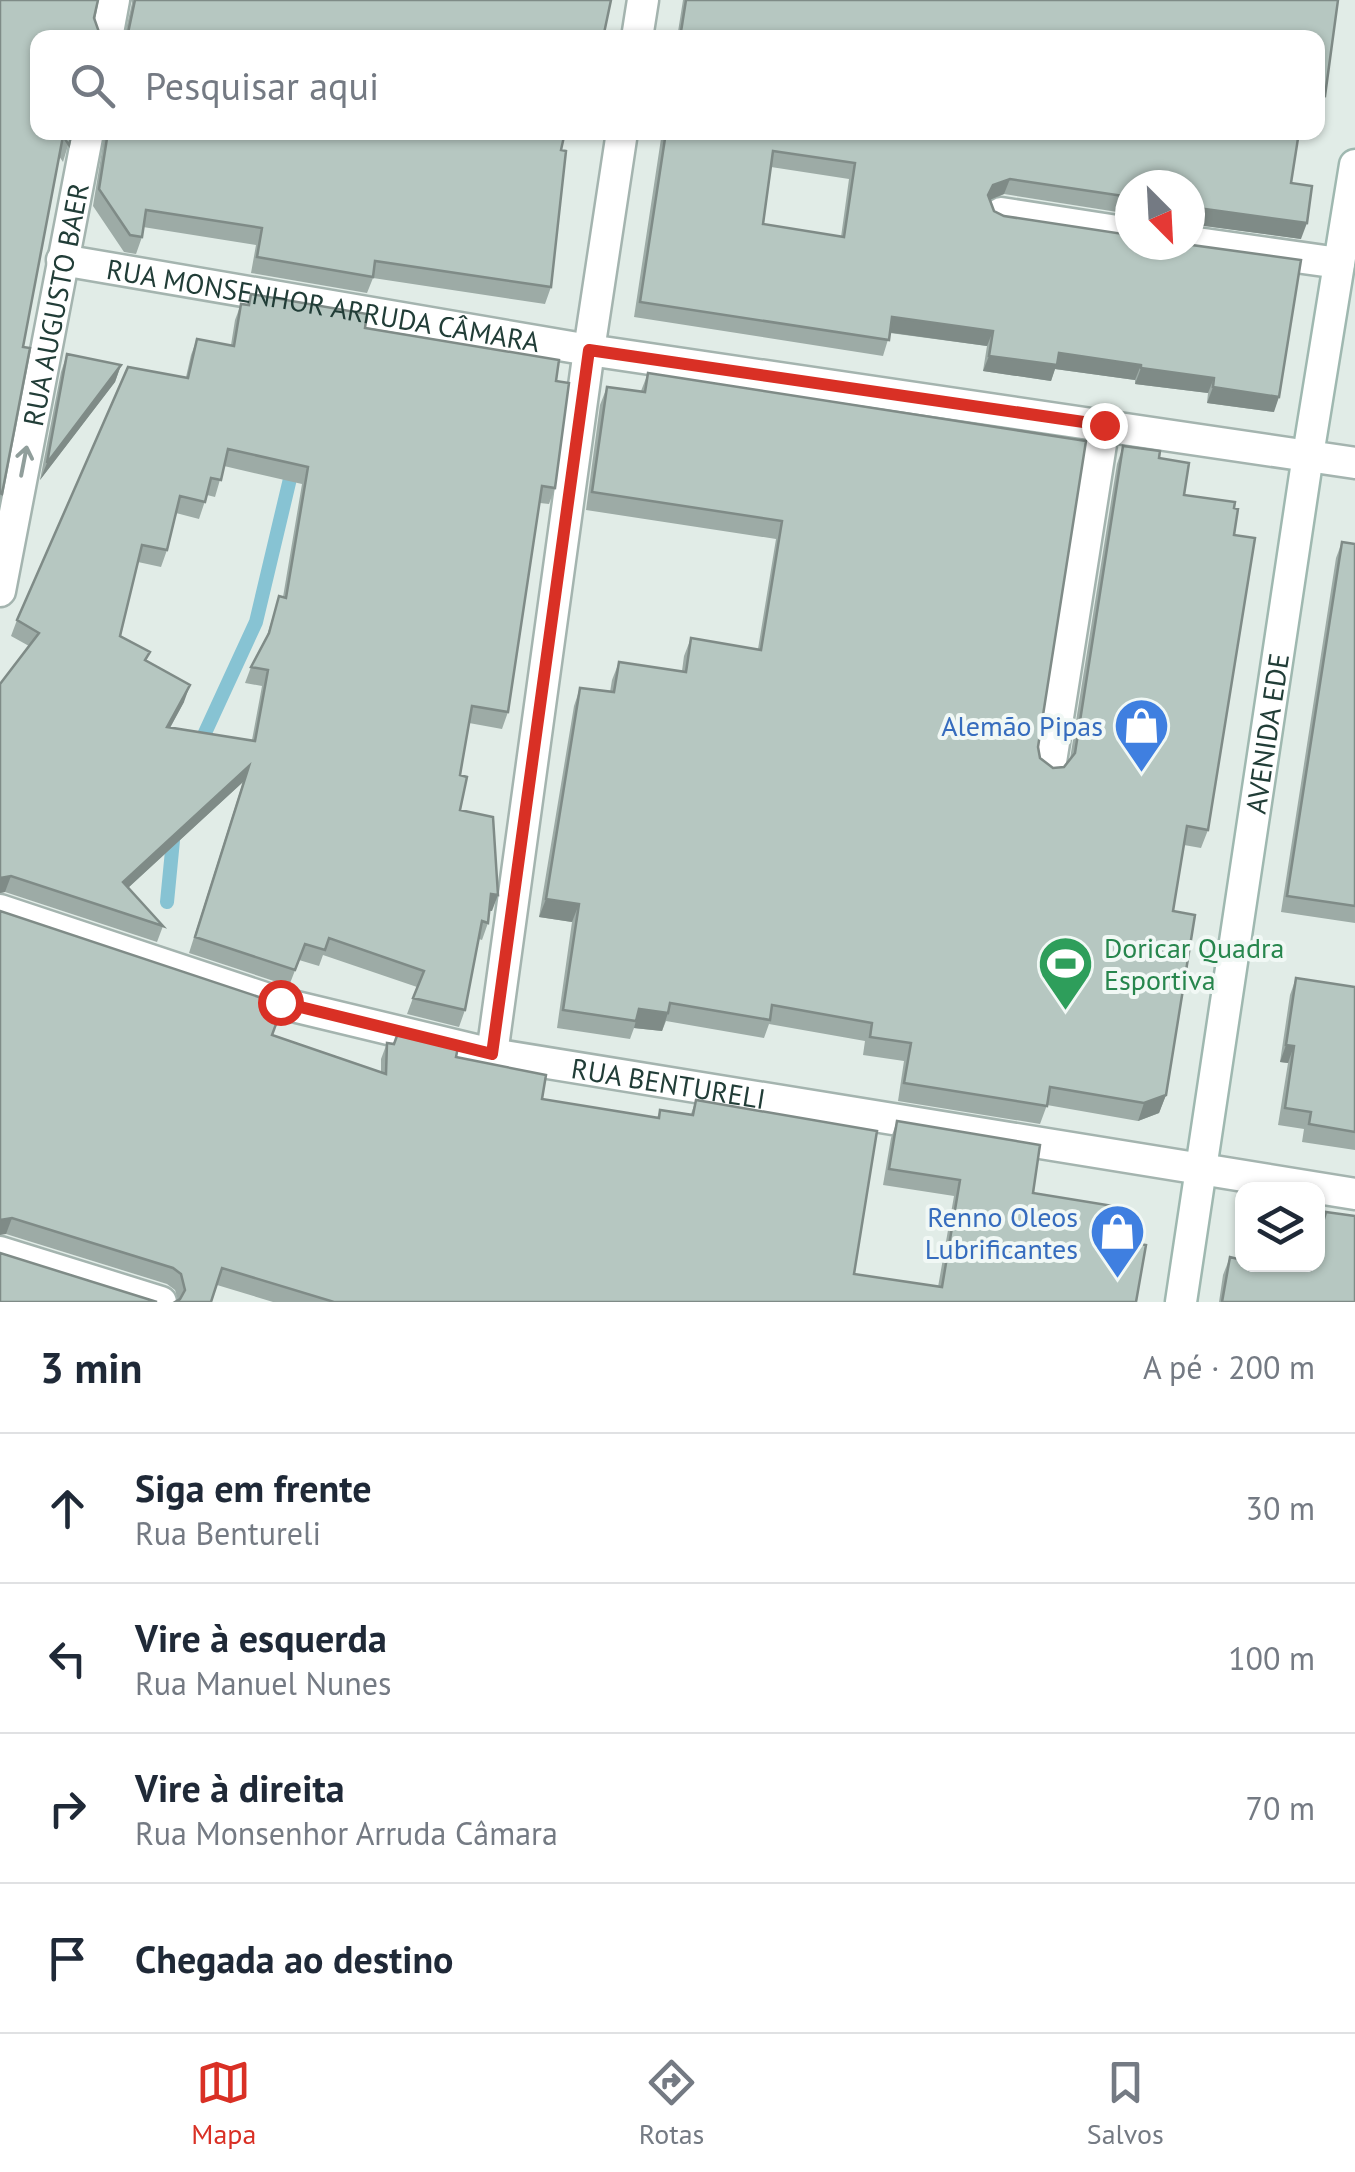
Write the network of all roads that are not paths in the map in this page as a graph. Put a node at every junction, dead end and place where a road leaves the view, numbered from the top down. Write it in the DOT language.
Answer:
graph roads {
  1 [pos="114,0"];
  2 [pos="642,0"];
  3 [pos="108,30"];
  4 [pos="638,30"];
  5 [pos="86,140"];
  6 [pos="621,140"];
  7 [pos="1355,165"];
  8 [pos="1001,213"];
  9 [pos="1115,231"];
  10 [pos="1205,244"];
  11 [pos="62,260"];
  12 [pos="1339,263"];
  13 [pos="589,350"];
  14 [pos="1104,425"];
  15 [pos="1308,455"];
  16 [pos="1355,463"];
  17 [pos="0,591"];
  18 [pos="1050,768"];
  19 [pos="0,910"];
  20 [pos="492,1054"];
  21 [pos="1202,1170"];
  22 [pos="1355,1194"];
  23 [pos="0,1252"];
  24 [pos="161,1302"];
  25 [pos="1181,1302"];
  1 -- 3 [label="street"];
  2 -- 4 [label="street"];
  5 -- 11 [label="street, RUA AUGUSTO BAER"];
  6 -- 13 [label="street"];
  7 -- 12 [label="street, AVENIDA EDE"];
  8 -- 9 [label="street"];
  10 -- 12 [label="street"];
  11 -- 13 [label="street, RUA MONSENHOR ARRUDA CÂMARA"];
  17 -- 11 [label="street, RUA AUGUSTO BAER, one-way"];
  12 -- 15 [label="street, AVENIDA EDE"];
  13 -- 14 [label="street, RUA MONSENHOR ARRUDA CÂMARA"];
  13 -- 20 [label="street"];
  14 -- 15 [label="street, RUA MONSENHOR ARRUDA CÂMARA"];
  14 -- 18 [label="street"];
  15 -- 16 [label="street, RUA MONSENHOR ARRUDA CÂMARA"];
  15 -- 21 [label="street, AVENIDA EDE"];
  19 -- 20 [label="street, RUA BENTURELI"];
  20 -- 21 [label="street, RUA BENTURELI"];
  21 -- 22 [label="street, RUA BENTURELI"];
  21 -- 25 [label="street, AVENIDA EDE"];
  23 -- 24 [label="street"];
}
